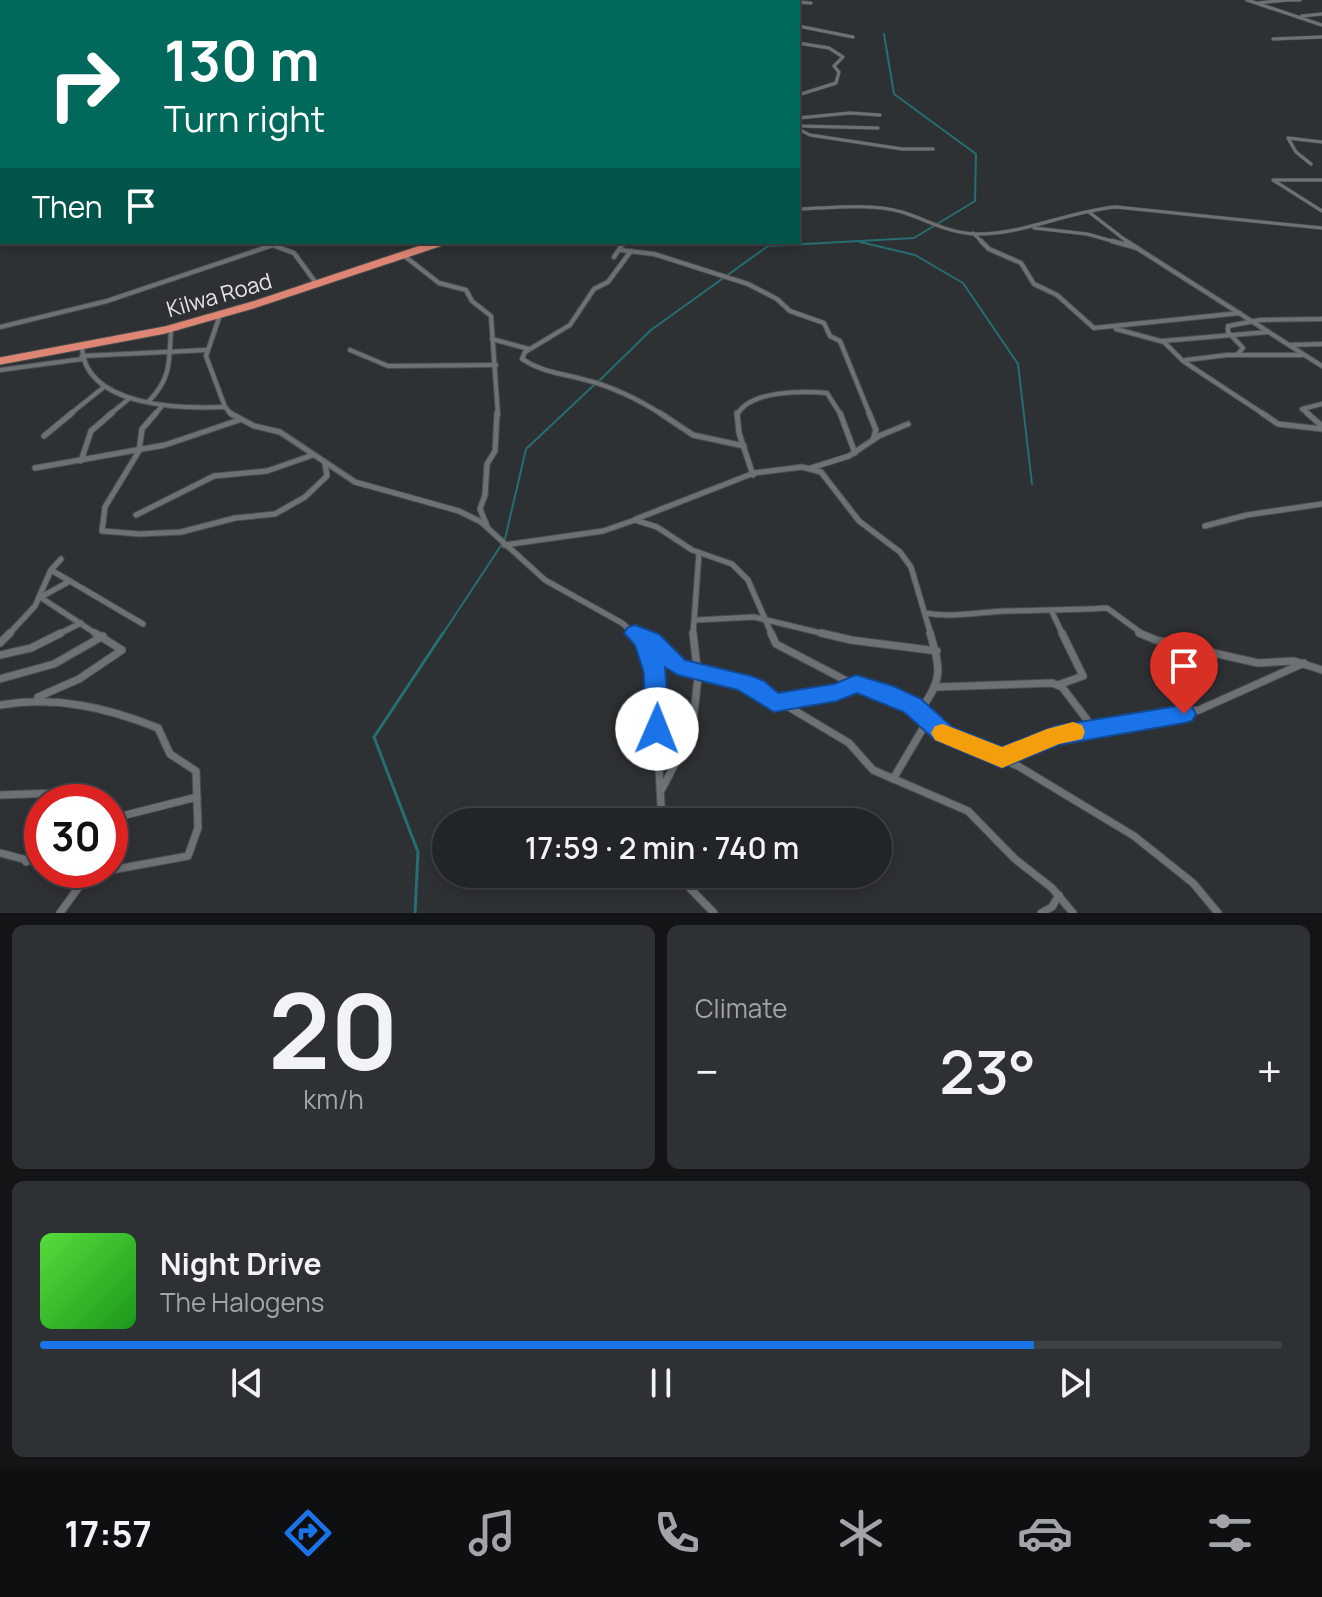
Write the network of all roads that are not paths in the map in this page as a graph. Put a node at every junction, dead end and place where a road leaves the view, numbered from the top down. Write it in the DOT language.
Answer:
graph roads {
  1 [pos="1247,0"];
  2 [pos="1286,0"];
  3 [pos="1300,0"];
  4 [pos="800,2"];
  5 [pos="811,3"];
  6 [pos="1258,3"];
  7 [pos="1322,14"];
  8 [pos="1302,16"];
  9 [pos="1322,22"];
  10 [pos="800,26"];
  11 [pos="853,37"];
  12 [pos="1322,37"];
  13 [pos="1273,39"];
  14 [pos="800,43"];
  15 [pos="800,94"];
  16 [pos="880,115"];
  17 [pos="800,118"];
  18 [pos="849,125"];
  19 [pos="800,128"];
  20 [pos="878,128"];
  21 [pos="800,129"];
  22 [pos="843,140"];
  23 [pos="1322,142"];
  24 [pos="933,149"];
  25 [pos="1311,164"];
  26 [pos="1322,180"];
  27 [pos="800,209"];
  28 [pos="1322,211"];
  29 [pos="1089,212"];
  30 [pos="1029,227"];
  31 [pos="1320,230"];
  32 [pos="973,233"];
  33 [pos="276,244"];
  34 [pos="436,244"];
  35 [pos="623,244"];
  36 [pos="273,245"];
  37 [pos="1141,249"];
  38 [pos="620,250"];
  39 [pos="631,251"];
  40 [pos="403,255"];
  41 [pos="614,257"];
  42 [pos="316,284"];
  43 [pos="1240,313"];
  44 [pos="220,315"];
  45 [pos="1322,319"];
  46 [pos="1254,322"];
  47 [pos="0,327"];
  48 [pos="1112,327"];
  49 [pos="171,329"];
  50 [pos="1269,332"];
  51 [pos="1231,335"];
  52 [pos="492,339"];
  53 [pos="1160,341"];
  54 [pos="1322,344"];
  55 [pos="1289,345"];
  56 [pos="168,350"];
  57 [pos="207,350"];
  58 [pos="350,350"];
  59 [pos="531,350"];
  60 [pos="82,354"];
  61 [pos="1237,355"];
  62 [pos="1304,355"];
  63 [pos="0,361"];
  64 [pos="1183,361"];
  65 [pos="496,365"];
  66 [pos="1322,366"];
  67 [pos="0,370"];
  68 [pos="104,387"];
  69 [pos="131,398"];
  70 [pos="148,402"];
  71 [pos="1322,404"];
  72 [pos="163,405"];
  73 [pos="225,407"];
  74 [pos="240,420"];
  75 [pos="908,424"];
  76 [pos="1322,428"];
  77 [pos="44,436"];
  78 [pos="873,440"];
  79 [pos="744,446"];
  80 [pos="139,451"];
  81 [pos="855,453"];
  82 [pos="314,455"];
  83 [pos="81,461"];
  84 [pos="325,463"];
  85 [pos="35,468"];
  86 [pos="810,468"];
  87 [pos="753,475"];
  88 [pos="1322,504"];
  89 [pos="136,515"];
  90 [pos="635,520"];
  91 [pos="487,526"];
  92 [pos="1205,526"];
  93 [pos="504,545"];
  94 [pos="699,553"];
  95 [pos="61,559"];
  96 [pos="51,570"];
  97 [pos="70,581"];
  98 [pos="40,597"];
  99 [pos="1052,612"];
  100 [pos="924,613"];
  101 [pos="763,619"];
  102 [pos="696,620"];
  103 [pos="81,623"];
  104 [pos="143,624"];
  105 [pos="635,633"];
  106 [pos="103,636"];
  107 [pos="0,643"];
  108 [pos="937,651"];
  109 [pos="0,655"];
  110 [pos="1304,663"];
  111 [pos="1322,670"];
  112 [pos="698,671"];
  113 [pos="0,679"];
  114 [pos="856,684"];
  115 [pos="1058,685"];
  116 [pos="937,687"];
  117 [pos="32,699"];
  118 [pos="781,704"];
  119 [pos="0,705"];
  120 [pos="919,712"];
  121 [pos="928,720"];
  122 [pos="1095,729"];
  123 [pos="1002,758"];
  124 [pos="893,779"];
  125 [pos="662,790"];
  126 [pos="24,794"];
  127 [pos="0,795"];
  128 [pos="197,797"];
  129 [pos="662,808"];
  130 [pos="128,814"];
  131 [pos="0,853"];
  132 [pos="24,861"];
  133 [pos="128,866"];
  134 [pos="78,888"];
  135 [pos="690,888"];
  136 [pos="1059,895"];
  137 [pos="60,913"];
  138 [pos="714,913"];
  139 [pos="1041,913"];
  140 [pos="1073,913"];
  141 [pos="1218,913"];
  1 -- 6 [label="street"];
  2 -- 3 [label="street"];
  2 -- 6 [label="street"];
  4 -- 5 [label="street"];
  6 -- 8 [label="street"];
  7 -- 8 [label="street"];
  8 -- 9 [label="street"];
  10 -- 11 [label="street"];
  12 -- 13 [label="street"];
  14 -- 15 [label="street"];
  16 -- 17 [label="street"];
  18 -- 19 [label="street"];
  18 -- 20 [label="street"];
  18 -- 22 [label="street"];
  21 -- 22 [label="street"];
  22 -- 24 [label="street"];
  23 -- 25 [label="street"];
  26 -- 28 [label="street"];
  27 -- 32 [label="street"];
  29 -- 30 [label="street"];
  29 -- 31 [label="street"];
  29 -- 37 [label="street"];
  30 -- 32 [label="street"];
  30 -- 37 [label="street"];
  32 -- 48 [label="street"];
  33 -- 36 [label="street"];
  34 -- 40 [label="highway, Kilwa Road"];
  35 -- 38 [label="street"];
  36 -- 42 [label="street"];
  36 -- 47 [label="street"];
  37 -- 43 [label="street"];
  38 -- 39 [label="street"];
  38 -- 41 [label="street"];
  39 -- 59 [label="street"];
  39 -- 78 [label="street"];
  40 -- 42 [label="highway, Kilwa Road"];
  40 -- 52 [label="street"];
  42 -- 44 [label="highway, Kilwa Road"];
  43 -- 46 [label="street"];
  43 -- 48 [label="street"];
  44 -- 49 [label="highway, Kilwa Road"];
  44 -- 57 [label="street"];
  45 -- 46 [label="street"];
  46 -- 50 [label="street"];
  46 -- 51 [label="street"];
  48 -- 53 [label="street"];
  49 -- 56 [label="street"];
  49 -- 60 [label="highway, Kilwa Road"];
  50 -- 51 [label="street"];
  50 -- 55 [label="street"];
  51 -- 53 [label="street"];
  51 -- 61 [label="street"];
  52 -- 59 [label="street"];
  52 -- 65 [label="street"];
  53 -- 64 [label="street"];
  54 -- 55 [label="street"];
  55 -- 62 [label="street"];
  56 -- 57 [label="street"];
  56 -- 60 [label="street"];
  56 -- 70 [label="street"];
  57 -- 73 [label="street"];
  58 -- 65 [label="street"];
  59 -- 79 [label="street"];
  60 -- 63 [label="highway, Kilwa Road"];
  60 -- 67 [label="street"];
  60 -- 68 [label="street"];
  61 -- 62 [label="street"];
  61 -- 64 [label="street"];
  62 -- 66 [label="street"];
  64 -- 76 [label="street"];
  65 -- 91 [label="street"];
  68 -- 69 [label="street"];
  68 -- 77 [label="street"];
  69 -- 70 [label="street"];
  69 -- 83 [label="street"];
  70 -- 72 [label="street"];
  71 -- 76 [label="street"];
  72 -- 73 [label="street"];
  72 -- 80 [label="street"];
  73 -- 74 [label="street"];
  74 -- 80 [label="street"];
  74 -- 82 [label="street"];
  75 -- 78 [label="street"];
  78 -- 81 [label="street"];
  79 -- 81 [label="street"];
  79 -- 87 [label="street"];
  80 -- 83 [label="street"];
  80 -- 84 [label="street"];
  81 -- 86 [label="street"];
  82 -- 84 [label="street"];
  82 -- 89 [label="street"];
  83 -- 85 [label="street"];
  84 -- 91 [label="street"];
  86 -- 87 [label="street"];
  86 -- 100 [label="street"];
  87 -- 90 [label="street"];
  88 -- 92 [label="street"];
  90 -- 93 [label="street"];
  90 -- 94 [label="street"];
  91 -- 93 [label="street"];
  93 -- 105 [label="street"];
  94 -- 101 [label="street"];
  94 -- 102 [label="street"];
  95 -- 96 [label="street"];
  96 -- 97 [label="street"];
  96 -- 98 [label="street"];
  97 -- 98 [label="street"];
  97 -- 104 [label="street"];
  98 -- 103 [label="street"];
  98 -- 107 [label="street"];
  99 -- 100 [label="street"];
  99 -- 110 [label="street"];
  99 -- 115 [label="street"];
  100 -- 108 [label="street"];
  101 -- 102 [label="street"];
  101 -- 108 [label="street"];
  101 -- 114 [label="street"];
  102 -- 112 [label="street"];
  103 -- 106 [label="street"];
  103 -- 109 [label="street"];
  105 -- 112 [label="street"];
  105 -- 125 [label="street"];
  106 -- 113 [label="street"];
  106 -- 117 [label="street"];
  108 -- 116 [label="street"];
  110 -- 111 [label="street"];
  110 -- 122 [label="street"];
  112 -- 118 [label="street"];
  112 -- 125 [label="street"];
  114 -- 118 [label="street"];
  114 -- 120 [label="street"];
  115 -- 116 [label="street"];
  115 -- 122 [label="street"];
  116 -- 120 [label="street"];
  117 -- 119 [label="street"];
  117 -- 128 [label="street"];
  118 -- 124 [label="street"];
  120 -- 121 [label="street"];
  121 -- 123 [label="street"];
  121 -- 124 [label="street"];
  122 -- 123 [label="street"];
  123 -- 141 [label="street"];
  124 -- 136 [label="street"];
  125 -- 129 [label="street"];
  126 -- 127 [label="street"];
  128 -- 130 [label="street"];
  128 -- 133 [label="street"];
  131 -- 132 [label="street"];
  134 -- 137 [label="street"];
  135 -- 138 [label="street"];
  136 -- 139 [label="street"];
  136 -- 140 [label="street"];
}
